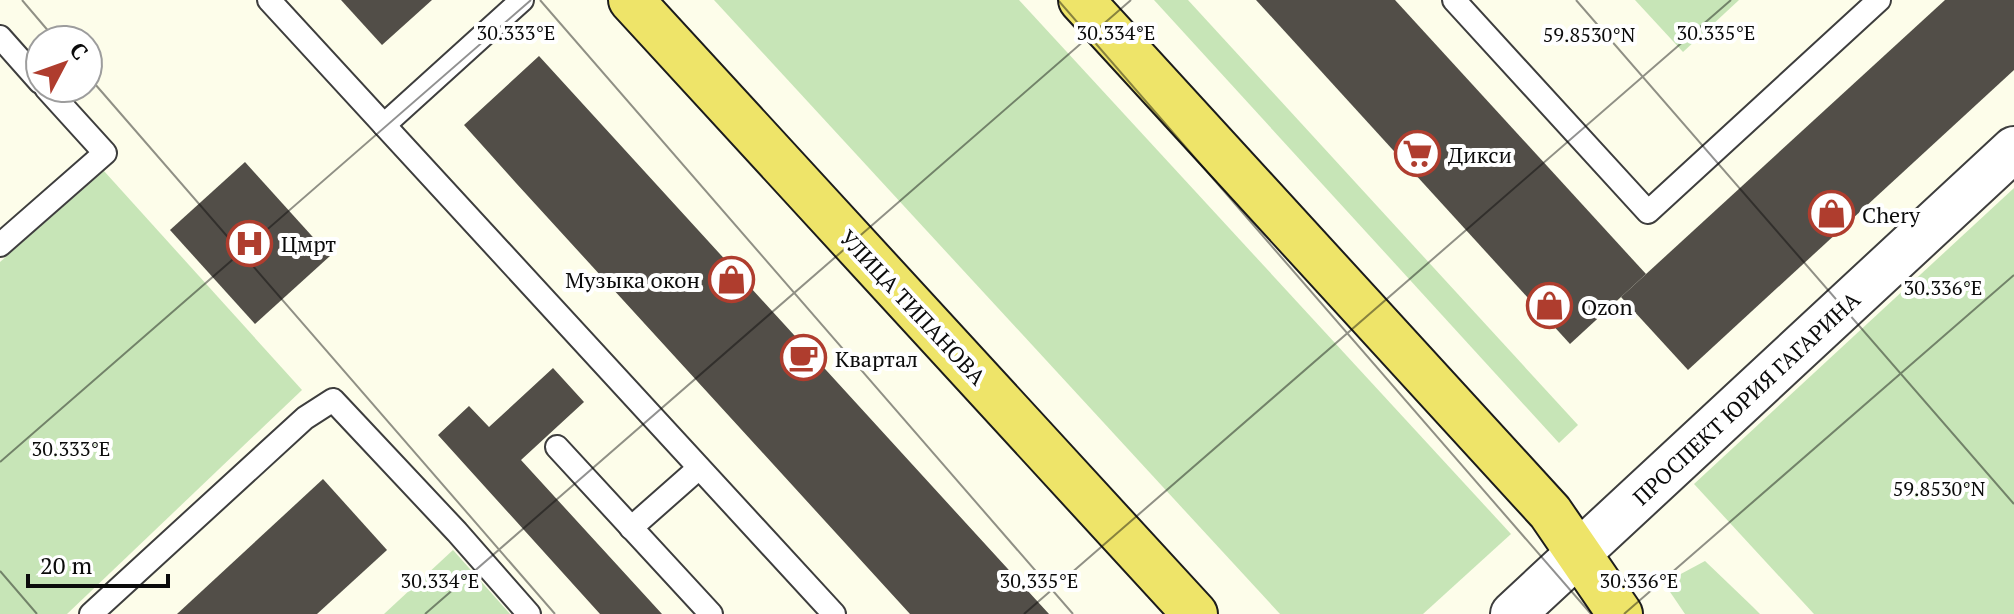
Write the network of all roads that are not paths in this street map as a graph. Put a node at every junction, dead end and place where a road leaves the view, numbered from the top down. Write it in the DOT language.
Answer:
graph roads {
  1 [pos="269,0"];
  2 [pos="522,0"];
  3 [pos="631,0"];
  4 [pos="1081,0"];
  5 [pos="1454,0"];
  6 [pos="1879,0"];
  7 [pos="0,37"];
  8 [pos="24,64"];
  9 [pos="61,104"];
  10 [pos="384,125"];
  11 [pos="2014,149"];
  12 [pos="0,245"];
  13 [pos="557,447"];
  14 [pos="699,468"];
  15 [pos="631,528"];
  16 [pos="1579,554"];
  17 [pos="91,614"];
  18 [pos="529,614"];
  19 [pos="711,614"];
  20 [pos="834,614"];
  21 [pos="1195,614"];
  22 [pos="1513,614"];
  23 [pos="1620,614"];
  1 -- 10 [label="lane"];
  2 -- 10 [label="lane"];
  3 -- 21 [label="main road, УЛИЦА ТИПАНОВА"];
  4 -- 16 [label="main road"];
  5 -- 6 [label="lane"];
  7 -- 8 [label="lane"];
  9 -- 12 [label="lane"];
  10 -- 14 [label="lane"];
  11 -- 16 [label="street, ПРОСПЕКТ ЮРИЯ ГАГАРИНА"];
  13 -- 15 [label="lane"];
  14 -- 15 [label="lane"];
  14 -- 20 [label="lane"];
  15 -- 19 [label="lane"];
  16 -- 22 [label="street, ПРОСПЕКТ ЮРИЯ ГАГАРИНА"];
  16 -- 23 [label="main road"];
  17 -- 18 [label="lane"];
}
